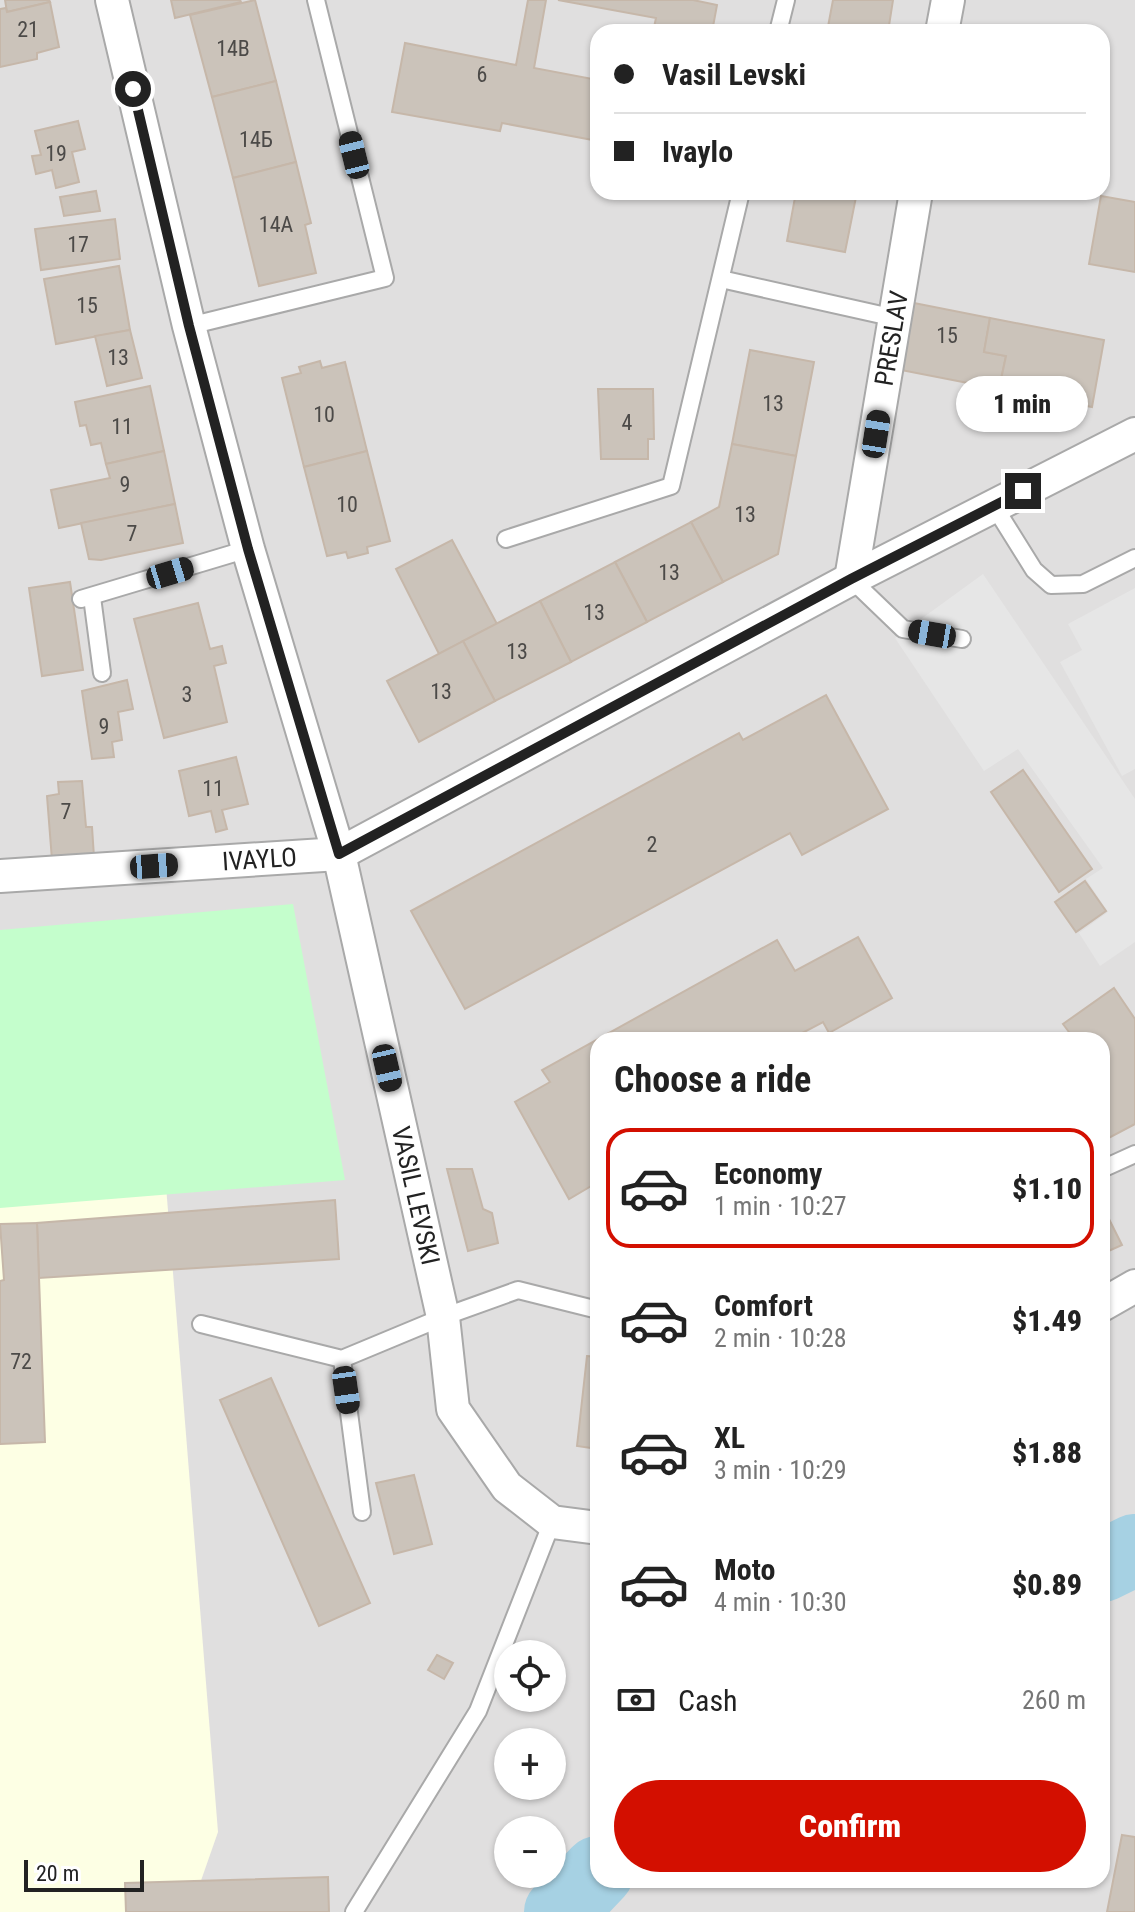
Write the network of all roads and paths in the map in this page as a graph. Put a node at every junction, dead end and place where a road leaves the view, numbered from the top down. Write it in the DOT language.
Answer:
graph roads {
  1 [pos="112,0"];
  2 [pos="316,0"];
  3 [pos="786,0"];
  4 [pos="948,0"];
  5 [pos="780,24"];
  6 [pos="944,24"];
  7 [pos="739,200"];
  8 [pos="915,200"];
  9 [pos="721,279"];
  10 [pos="895,318"];
  11 [pos="189,326"];
  12 [pos="1135,434"];
  13 [pos="994,506"];
  14 [pos="506,539"];
  15 [pos="248,549"];
  16 [pos="1135,558"];
  17 [pos="851,579"];
  18 [pos="962,639"];
  19 [pos="102,673"];
  20 [pos="339,854"];
  21 [pos="0,876"];
  22 [pos="1135,1154"];
  23 [pos="1110,1165"];
  24 [pos="1135,1286"];
  25 [pos="1110,1300"];
  26 [pos="590,1308"];
  27 [pos="443,1317"];
  28 [pos="201,1324"];
  29 [pos="342,1359"];
  30 [pos="362,1512"];
  31 [pos="552,1522"];
  32 [pos="590,1527"];
  33 [pos="354,1912"];
  1 -- 11 [label="street, VASIL LEVSKI"];
  2 -- 11 [label="lane"];
  3 -- 5 [label="lane"];
  4 -- 6 [label="street"];
  7 -- 9 [label="lane"];
  8 -- 10 [label="street, PRESLAV"];
  9 -- 10 [label="lane"];
  9 -- 14 [label="lane"];
  10 -- 17 [label="street, PRESLAV"];
  11 -- 15 [label="street, VASIL LEVSKI"];
  12 -- 13 [label="street, IVAYLO"];
  13 -- 16 [label="lane"];
  13 -- 17 [label="street, IVAYLO"];
  15 -- 19 [label="lane"];
  15 -- 20 [label="street, VASIL LEVSKI"];
  17 -- 18 [label="lane"];
  17 -- 20 [label="street, IVAYLO"];
  20 -- 21 [label="street, IVAYLO"];
  20 -- 27 [label="street, VASIL LEVSKI"];
  22 -- 23 [label="lane"];
  24 -- 25 [label="street"];
  26 -- 27 [label="lane"];
  27 -- 29 [label="lane"];
  27 -- 31 [label="street, VASIL LEVSKI"];
  28 -- 29 [label="lane"];
  29 -- 30 [label="lane"];
  31 -- 32 [label="street"];
  31 -- 33 [label="lane"];
}
